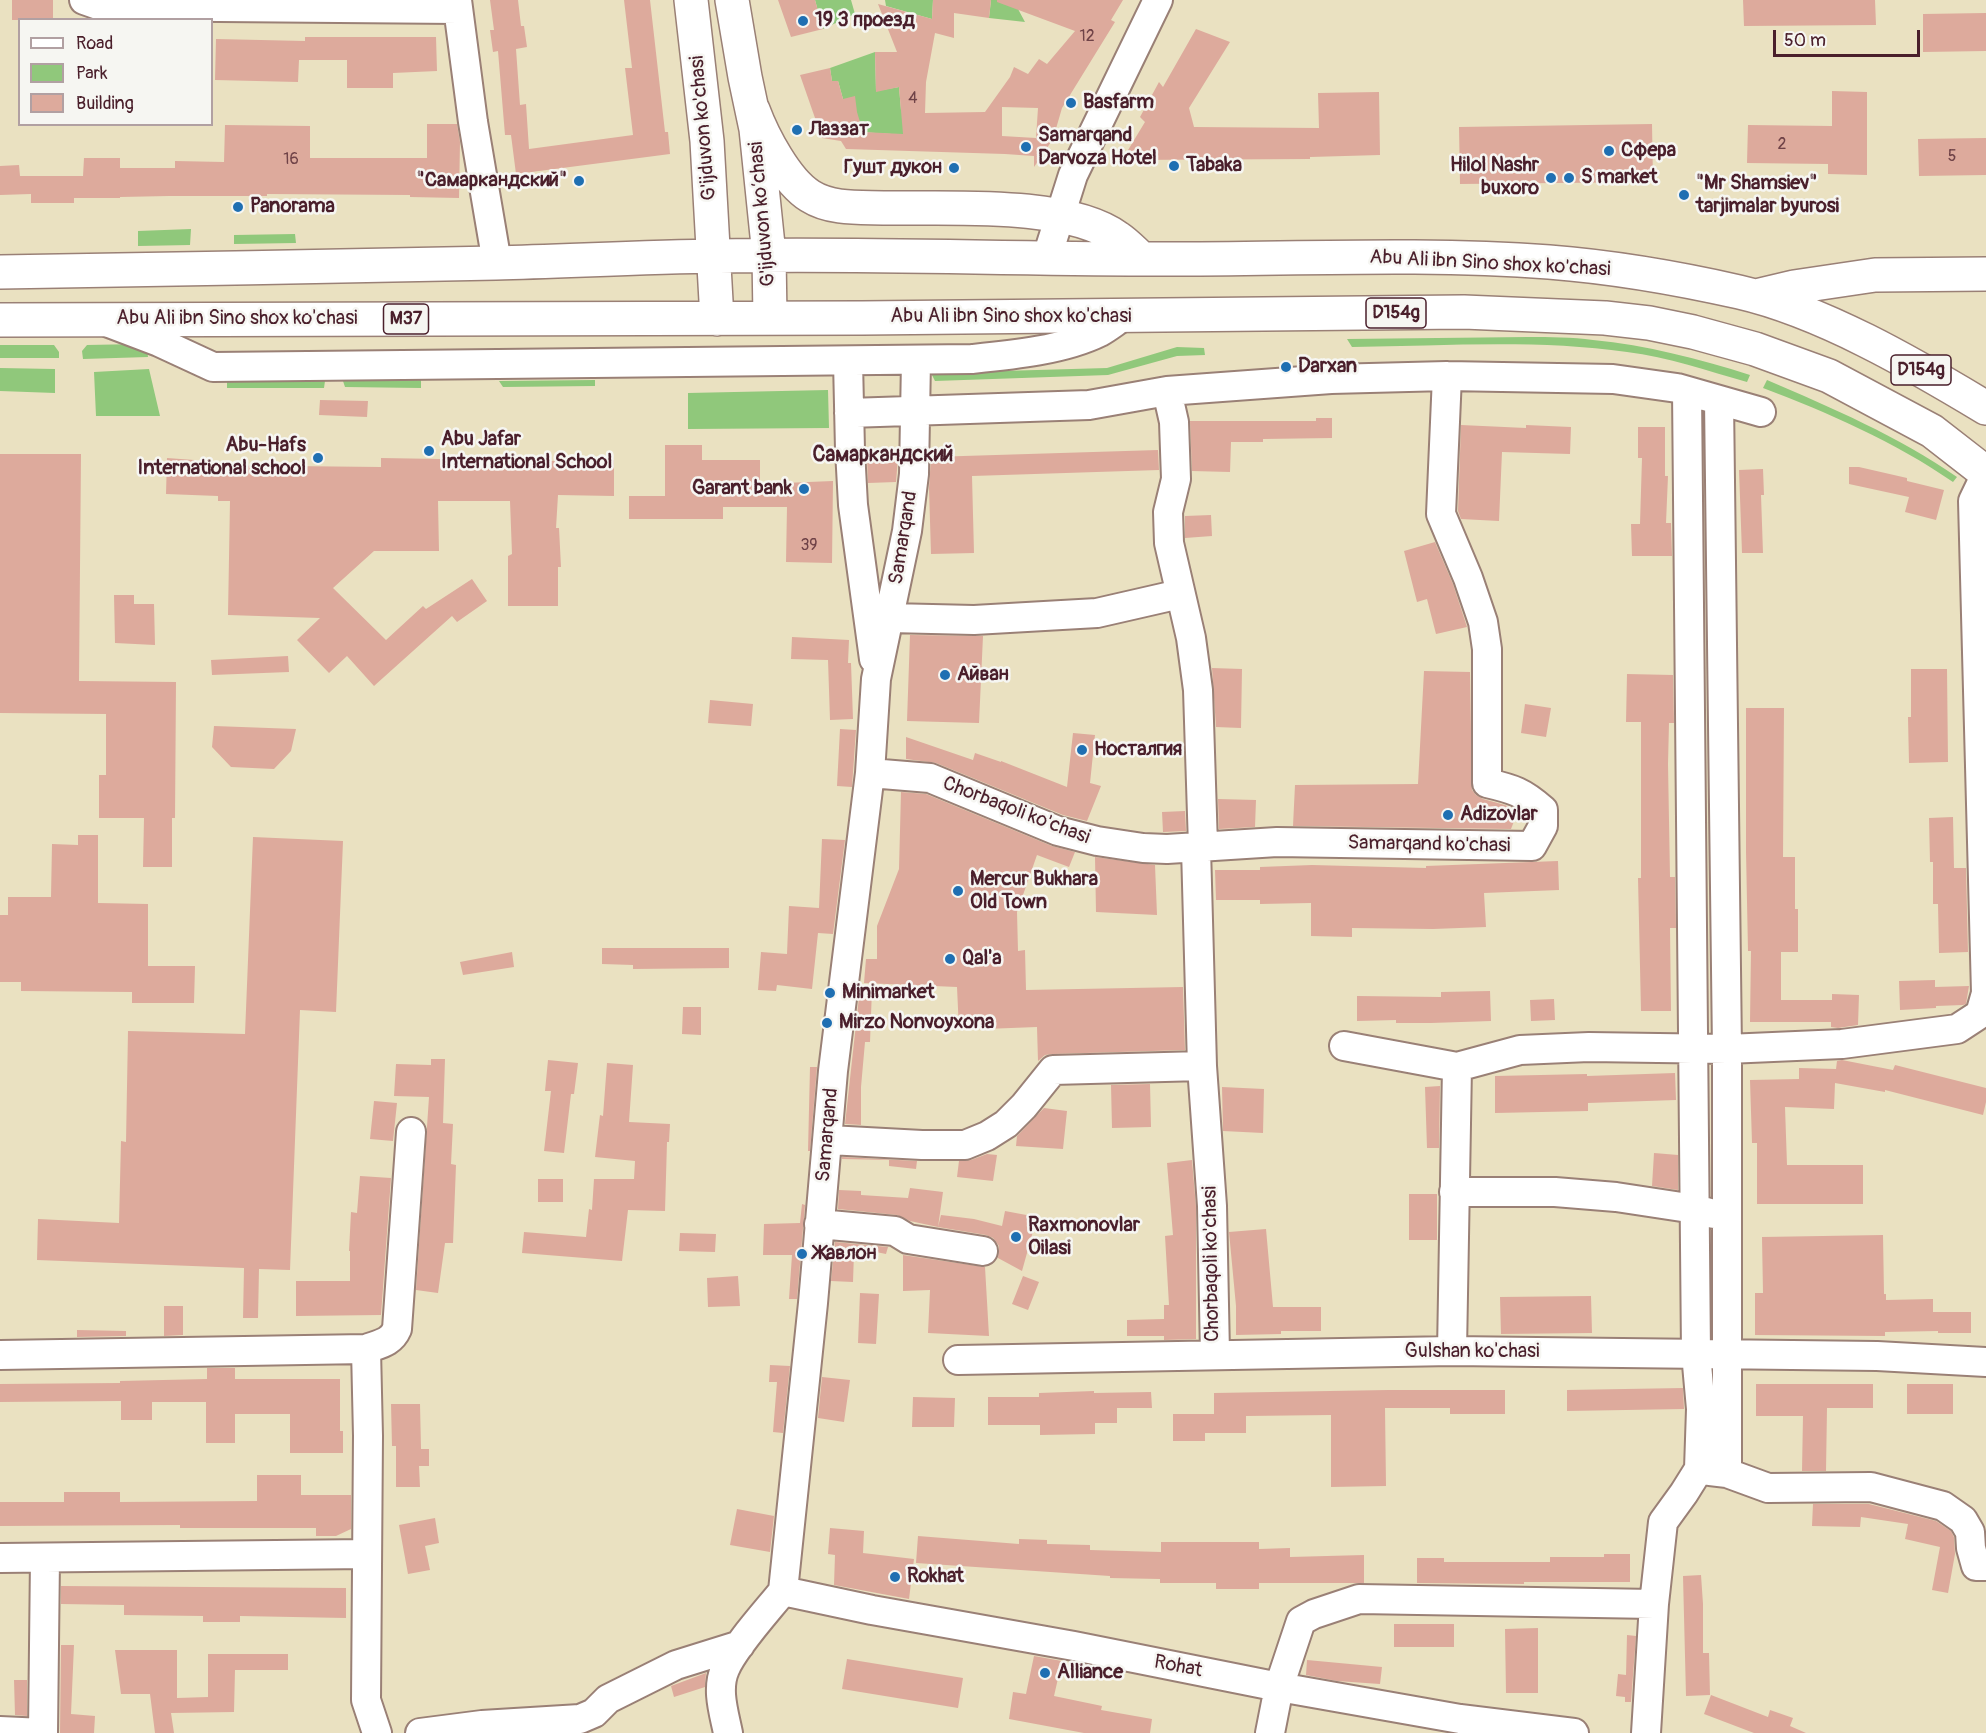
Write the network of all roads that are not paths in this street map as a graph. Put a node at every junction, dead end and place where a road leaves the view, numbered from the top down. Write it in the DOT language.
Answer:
graph roads {
  1 [pos="84,0"];
  2 [pos="691,0"];
  3 [pos="732,0"];
  4 [pos="1158,0"];
  5 [pos="458,4"];
  6 [pos="753,110"];
  7 [pos="1060,215"];
  8 [pos="769,255"];
  9 [pos="714,256"];
  10 [pos="1047,257"];
  11 [pos="1142,259"];
  12 [pos="497,263"];
  13 [pos="0,272"];
  14 [pos="1986,274"];
  15 [pos="1866,278"];
  16 [pos="1754,296"];
  17 [pos="1124,316"];
  18 [pos="770,318"];
  19 [pos="95,319"];
  20 [pos="717,319"];
  21 [pos="0,320"];
  22 [pos="1855,336"];
  23 [pos="916,360"];
  24 [pos="848,361"];
  25 [pos="1447,376"];
  26 [pos="1167,391"];
  27 [pos="1686,391"];
  28 [pos="1719,400"];
  29 [pos="1986,408"];
  30 [pos="914,410"];
  31 [pos="849,412"];
  32 [pos="1761,412"];
  33 [pos="1986,474"];
  34 [pos="1180,594"];
  35 [pos="890,618"];
  36 [pos="876,679"];
  37 [pos="870,773"];
  38 [pos="1199,847"];
  39 [pos="1344,1046"];
  40 [pos="1693,1048"];
  41 [pos="1727,1049"];
  42 [pos="1202,1066"];
  43 [pos="1457,1067"];
  44 [pos="411,1132"];
  45 [pos="828,1140"];
  46 [pos="1454,1192"];
  47 [pos="1695,1209"];
  48 [pos="1727,1215"];
  49 [pos="819,1224"];
  50 [pos="983,1251"];
  51 [pos="366,1349"];
  52 [pos="1452,1351"];
  53 [pos="1696,1353"];
  54 [pos="1215,1354"];
  55 [pos="1727,1354"];
  56 [pos="0,1355"];
  57 [pos="958,1360"];
  58 [pos="1986,1362"];
  59 [pos="1699,1469"];
  60 [pos="1727,1473"];
  61 [pos="368,1554"];
  62 [pos="0,1558"];
  63 [pos="45,1558"];
  64 [pos="1986,1566"];
  65 [pos="783,1591"];
  66 [pos="1654,1604"];
  67 [pos="740,1646"];
  68 [pos="1279,1687"];
  69 [pos="595,1723"];
  70 [pos="0,1731"];
  71 [pos="377,1733"];
  72 [pos="420,1733"];
  73 [pos="728,1733"];
  74 [pos="1270,1733"];
  75 [pos="1574,1733"];
  76 [pos="1646,1733"];
  1 -- 5 [label="street"];
  2 -- 9 [label="main road, G'ijduvon ko'chasi"];
  3 -- 6 [label="main road"];
  4 -- 7 [label="street"];
  5 -- 12 [label="street"];
  6 -- 7 [label="main road"];
  6 -- 8 [label="main road, G'ijduvon ko‘chasi"];
  7 -- 10 [label="street"];
  7 -- 11 [label="main road"];
  8 -- 9 [label="main road, Abu Ali ibn Sino shox ko'chasi"];
  8 -- 10 [label="main road, Abu Ali ibn Sino shox ko'chasi / D154g"];
  8 -- 18 [label="main road, G'ijduvon ko‘chasi"];
  9 -- 12 [label="main road, Abu Ali ibn Sino shox ko'chasi"];
  9 -- 20 [label="main road"];
  10 -- 11 [label="main road, Abu Ali ibn Sino shox ko'chasi / D154g"];
  11 -- 16 [label="main road, Abu Ali ibn Sino shox ko'chasi / D154g"];
  12 -- 13 [label="main road, Abu Ali ibn Sino shox ko'chasi"];
  14 -- 15 [label="main road, D154g"];
  15 -- 16 [label="main road, Abu Ali ibn Sino shox ko'chasi / D154g"];
  15 -- 22 [label="main road"];
  16 -- 22 [label="main road, Abu Ali ibn Sino shox ko'chasi / D154g"];
  17 -- 18 [label="main road, Abu Ali ibn Sino shox ko'chasi / D154g"];
  17 -- 23 [label="street"];
  17 -- 33 [label="main road, Abu Ali ibn Sino shox ko'chasi / D154g"];
  18 -- 20 [label="main road, Abu Ali ibn Sino shox ko'chasi / M37"];
  19 -- 20 [label="main road, Abu Ali ibn Sino shox ko'chasi / M37"];
  19 -- 21 [label="main road, Abu Ali ibn Sino shox ko'chasi / M37"];
  19 -- 24 [label="street"];
  22 -- 29 [label="main road, Abu Ali ibn Sino shox ko'chasi / D154g"];
  23 -- 24 [label="street"];
  23 -- 30 [label="street, Samarqand"];
  24 -- 31 [label="street, Samarqand"];
  25 -- 26 [label="street"];
  25 -- 27 [label="street"];
  25 -- 38 [label="street, Samarqand ko'chasi"];
  26 -- 30 [label="street"];
  26 -- 34 [label="street"];
  27 -- 28 [label="street"];
  27 -- 40 [label="street"];
  28 -- 32 [label="street"];
  28 -- 41 [label="street"];
  30 -- 31 [label="street"];
  30 -- 35 [label="street, Samarqand"];
  31 -- 36 [label="street, Samarqand"];
  33 -- 41 [label="street"];
  34 -- 35 [label="street"];
  34 -- 38 [label="street"];
  35 -- 36 [label="street, Samarqand"];
  36 -- 37 [label="street, Samarqand"];
  37 -- 38 [label="street, Chorbaqoli ko'chasi"];
  37 -- 45 [label="street, Samarqand"];
  38 -- 42 [label="street, Chorbaqoli ko'chasi"];
  39 -- 43 [label="street"];
  40 -- 41 [label="street"];
  40 -- 43 [label="street"];
  40 -- 47 [label="street"];
  41 -- 48 [label="street"];
  42 -- 45 [label="street"];
  42 -- 54 [label="street, Chorbaqoli ko'chasi"];
  43 -- 46 [label="street"];
  44 -- 51 [label="street"];
  45 -- 49 [label="street, Samarqand"];
  46 -- 47 [label="street"];
  46 -- 52 [label="street"];
  47 -- 48 [label="street"];
  47 -- 53 [label="street"];
  48 -- 55 [label="street"];
  49 -- 50 [label="street"];
  49 -- 65 [label="street, Samarqand"];
  51 -- 56 [label="street"];
  51 -- 61 [label="street"];
  52 -- 53 [label="street, Gulshan ko'chasi"];
  52 -- 54 [label="street, Gulshan ko'chasi"];
  53 -- 55 [label="street, Gulshan ko'chasi"];
  53 -- 59 [label="street"];
  54 -- 57 [label="street, Gulshan ko'chasi"];
  55 -- 58 [label="street, Gulshan ko'chasi"];
  55 -- 60 [label="street"];
  59 -- 60 [label="street"];
  59 -- 66 [label="street"];
  60 -- 64 [label="street"];
  61 -- 63 [label="street"];
  61 -- 71 [label="street"];
  62 -- 63 [label="street"];
  63 -- 70 [label="street"];
  65 -- 67 [label="street"];
  65 -- 68 [label="street, Rohat"];
  66 -- 68 [label="street"];
  66 -- 76 [label="street"];
  67 -- 69 [label="street"];
  67 -- 73 [label="street"];
  68 -- 74 [label="street"];
  68 -- 75 [label="street, Rohat"];
  69 -- 72 [label="street"];
}
